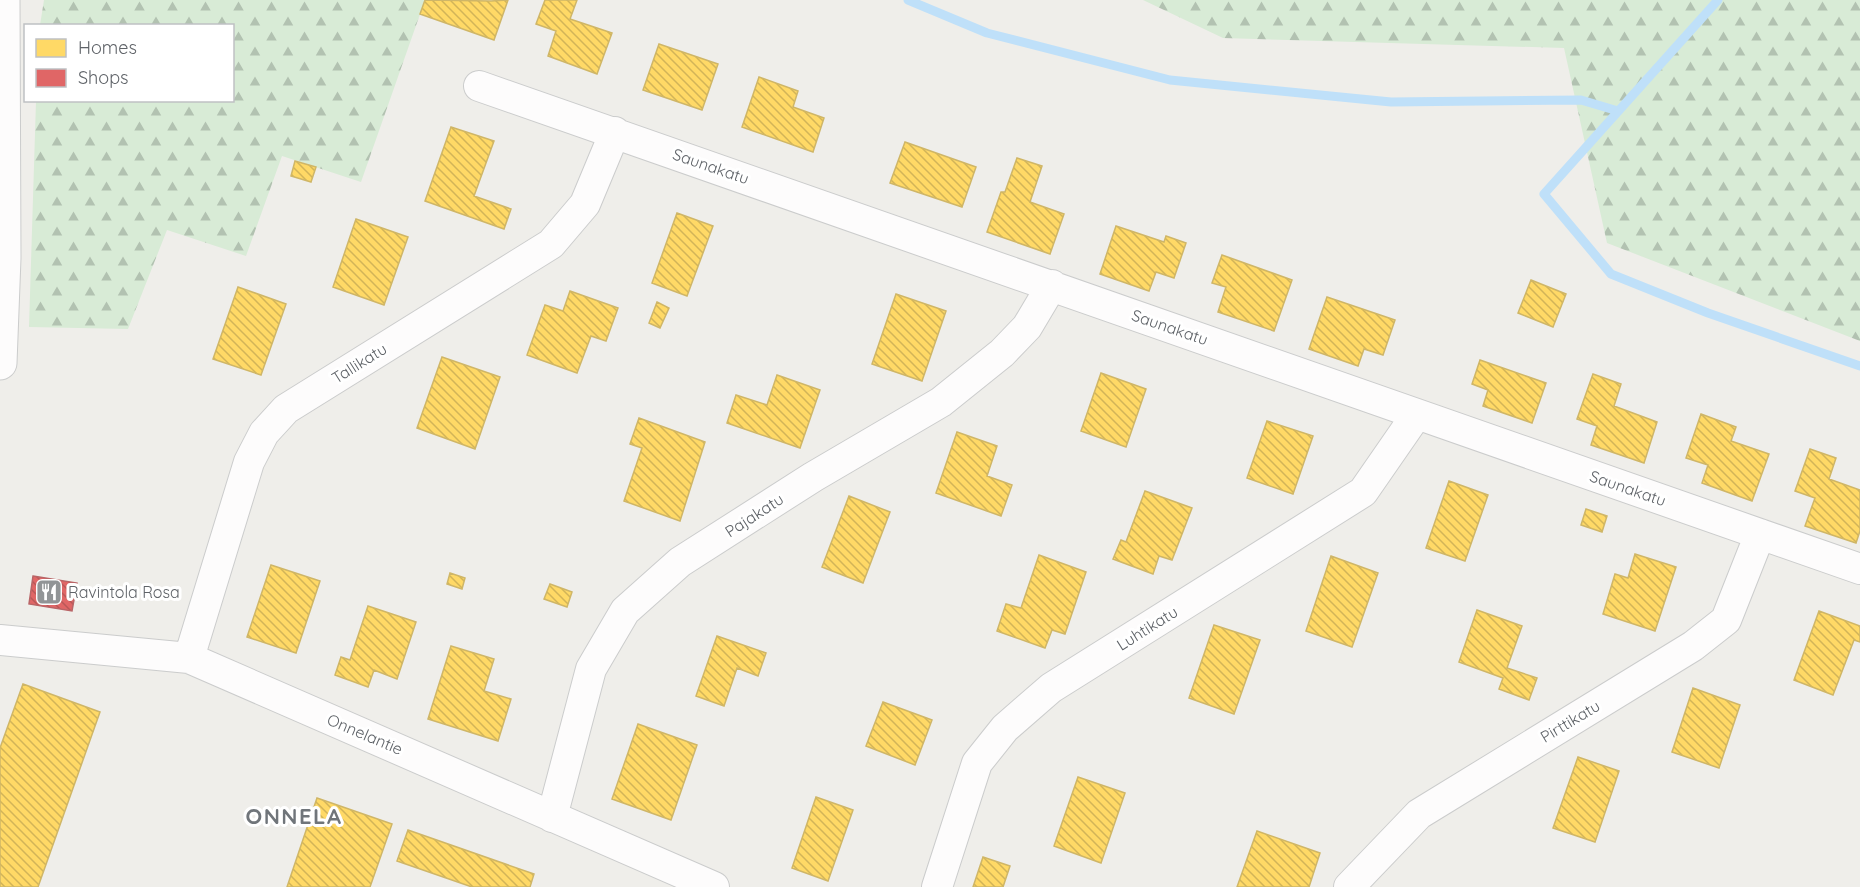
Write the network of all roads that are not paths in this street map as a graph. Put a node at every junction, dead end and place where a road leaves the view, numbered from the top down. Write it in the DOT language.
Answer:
graph roads {
  1 [pos="3,0"];
  2 [pos="1,43"];
  3 [pos="479,86"];
  4 [pos="615,132"];
  5 [pos="1052,285"];
  6 [pos="0,363"];
  7 [pos="1417,414"];
  8 [pos="1760,534"];
  9 [pos="1860,569"];
  10 [pos="0,640"];
  11 [pos="189,658"];
  12 [pos="552,817"];
  13 [pos="714,887"];
  14 [pos="937,887"];
  15 [pos="1349,887"];
  1 -- 2 [label="street"];
  2 -- 6 [label="street"];
  3 -- 4 [label="street, Saunakatu"];
  4 -- 5 [label="street, Saunakatu"];
  4 -- 11 [label="street, Tallikatu"];
  5 -- 7 [label="street, Saunakatu"];
  5 -- 12 [label="street, Pajakatu"];
  7 -- 8 [label="street, Saunakatu"];
  7 -- 14 [label="street, Luhtikatu"];
  8 -- 9 [label="street, Saunakatu"];
  8 -- 15 [label="street, Pirttikatu"];
  10 -- 11 [label="street, Onnelantie"];
  11 -- 12 [label="street, Onnelantie"];
  12 -- 13 [label="street, Onnelantie"];
}
